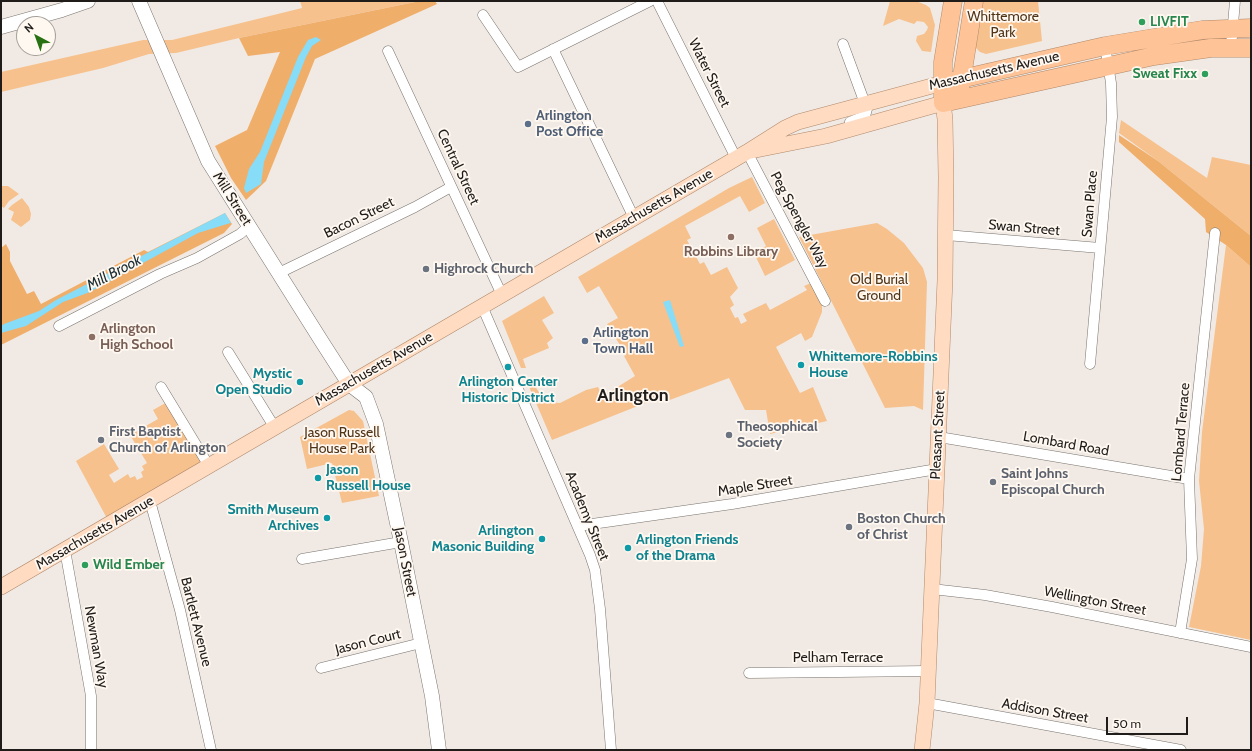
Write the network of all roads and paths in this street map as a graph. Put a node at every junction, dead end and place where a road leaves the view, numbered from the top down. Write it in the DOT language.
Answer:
graph roads {
  1 [pos="60,1"];
  2 [pos="88,1"];
  3 [pos="139,1"];
  4 [pos="650,1"];
  5 [pos="657,1"];
  6 [pos="953,1"];
  7 [pos="974,1"];
  8 [pos="1235,1"];
  9 [pos="483,15"];
  10 [pos="29,16"];
  11 [pos="37,16"];
  12 [pos="16,22"];
  13 [pos="1,27"];
  14 [pos="1232,28"];
  15 [pos="1251,28"];
  16 [pos="843,44"];
  17 [pos="1105,46"];
  18 [pos="1230,47"];
  19 [pos="1251,48"];
  20 [pos="553,49"];
  21 [pos="388,51"];
  22 [pos="1109,65"];
  23 [pos="961,79"];
  24 [pos="943,83"];
  25 [pos="866,103"];
  26 [pos="949,107"];
  27 [pos="826,136"];
  28 [pos="742,155"];
  29 [pos="451,187"];
  30 [pos="634,218"];
  31 [pos="249,226"];
  32 [pos="1215,233"];
  33 [pos="946,235"];
  34 [pos="1100,248"];
  35 [pos="279,273"];
  36 [pos="502,295"];
  37 [pos="825,301"];
  38 [pos="482,306"];
  39 [pos="59,326"];
  40 [pos="228,352"];
  41 [pos="1090,364"];
  42 [pos="349,384"];
  43 [pos="161,387"];
  44 [pos="275,428"];
  45 [pos="939,437"];
  46 [pos="209,466"];
  47 [pos="937,469"];
  48 [pos="1189,479"];
  49 [pos="150,501"];
  50 [pos="578,526"];
  51 [pos="401,542"];
  52 [pos="65,550"];
  53 [pos="302,560"];
  54 [pos="1,587"];
  55 [pos="932,589"];
  56 [pos="1180,633"];
  57 [pos="421,643"];
  58 [pos="1251,647"];
  59 [pos="321,668"];
  60 [pos="928,671"];
  61 [pos="749,672"];
  62 [pos="927,703"];
  63 [pos="91,750"];
  64 [pos="211,750"];
  65 [pos="439,750"];
  66 [pos="611,750"];
  67 [pos="922,750"];
  68 [pos="1181,750"];
  1 -- 10 [label="main road"];
  2 -- 11 [label="main road"];
  3 -- 31 [label="main road, Mill Street"];
  4 -- 20 [label="street"];
  5 -- 28 [label="street, Water Street"];
  6 -- 24 [label="highway"];
  7 -- 23 [label="highway"];
  8 -- 14 [label="street"];
  9 -- 20 [label="street"];
  12 -- 13 [label="main road"];
  14 -- 15 [label="highway, Massachusetts Avenue"];
  14 -- 17 [label="highway, Massachusetts Avenue"];
  14 -- 18 [label="street"];
  16 -- 25 [label="street"];
  17 -- 22 [label="street, Swan Place"];
  17 -- 23 [label="highway, Massachusetts Avenue"];
  18 -- 19 [label="highway, Massachusetts Avenue"];
  18 -- 22 [label="highway, Massachusetts Avenue"];
  20 -- 30 [label="street"];
  21 -- 29 [label="street, Central Street"];
  22 -- 26 [label="highway, Massachusetts Avenue"];
  22 -- 34 [label="street, Swan Place"];
  23 -- 24 [label="highway, Massachusetts Avenue"];
  23 -- 26 [label="highway"];
  24 -- 25 [label="main road, Massachusetts Avenue"];
  24 -- 26 [label="highway"];
  25 -- 27 [label="street"];
  25 -- 28 [label="main road, Massachusetts Avenue"];
  26 -- 27 [label="main road, Massachusetts Avenue"];
  26 -- 33 [label="main road, Pleasant Street"];
  27 -- 28 [label="main road, Massachusetts Avenue"];
  28 -- 30 [label="main road, Massachusetts Avenue"];
  28 -- 37 [label="street, Peg Spengler Way"];
  29 -- 35 [label="street, Bacon Street"];
  29 -- 36 [label="street, Central Street"];
  30 -- 36 [label="main road, Massachusetts Avenue"];
  31 -- 35 [label="main road, Mill Street"];
  31 -- 39 [label="street"];
  32 -- 48 [label="street, Lombard Terrace"];
  33 -- 34 [label="street, Swan Street"];
  33 -- 45 [label="main road, Pleasant Street"];
  34 -- 41 [label="street, Swan Place"];
  35 -- 42 [label="main road, Mill Street"];
  36 -- 38 [label="main road, Massachusetts Avenue"];
  38 -- 42 [label="main road, Massachusetts Avenue"];
  38 -- 50 [label="street, Academy Street"];
  40 -- 44 [label="street"];
  42 -- 44 [label="main road, Massachusetts Avenue"];
  42 -- 51 [label="main road, Jason Street"];
  43 -- 46 [label="street"];
  44 -- 46 [label="main road, Massachusetts Avenue"];
  45 -- 47 [label="main road, Pleasant Street"];
  45 -- 48 [label="street, Lombard Road"];
  46 -- 49 [label="main road, Massachusetts Avenue"];
  47 -- 50 [label="street, Maple Street"];
  47 -- 55 [label="main road, Pleasant Street"];
  48 -- 56 [label="street, Lombard Terrace"];
  49 -- 52 [label="main road, Massachusetts Avenue"];
  49 -- 64 [label="street, Bartlett Avenue"];
  50 -- 66 [label="street, Academy Street"];
  51 -- 53 [label="street"];
  51 -- 57 [label="main road, Jason Street"];
  52 -- 54 [label="main road, Massachusetts Avenue"];
  52 -- 63 [label="street, Newman Way"];
  55 -- 56 [label="street, Wellington Street"];
  55 -- 60 [label="main road, Pleasant Street"];
  56 -- 58 [label="street, Wellington Street"];
  57 -- 59 [label="street, Jason Court"];
  57 -- 65 [label="main road, Jason Street"];
  60 -- 61 [label="street, Pelham Terrace"];
  60 -- 62 [label="main road, Pleasant Street"];
  62 -- 67 [label="main road, Pleasant Street"];
  62 -- 68 [label="street, Addison Street"];
}
